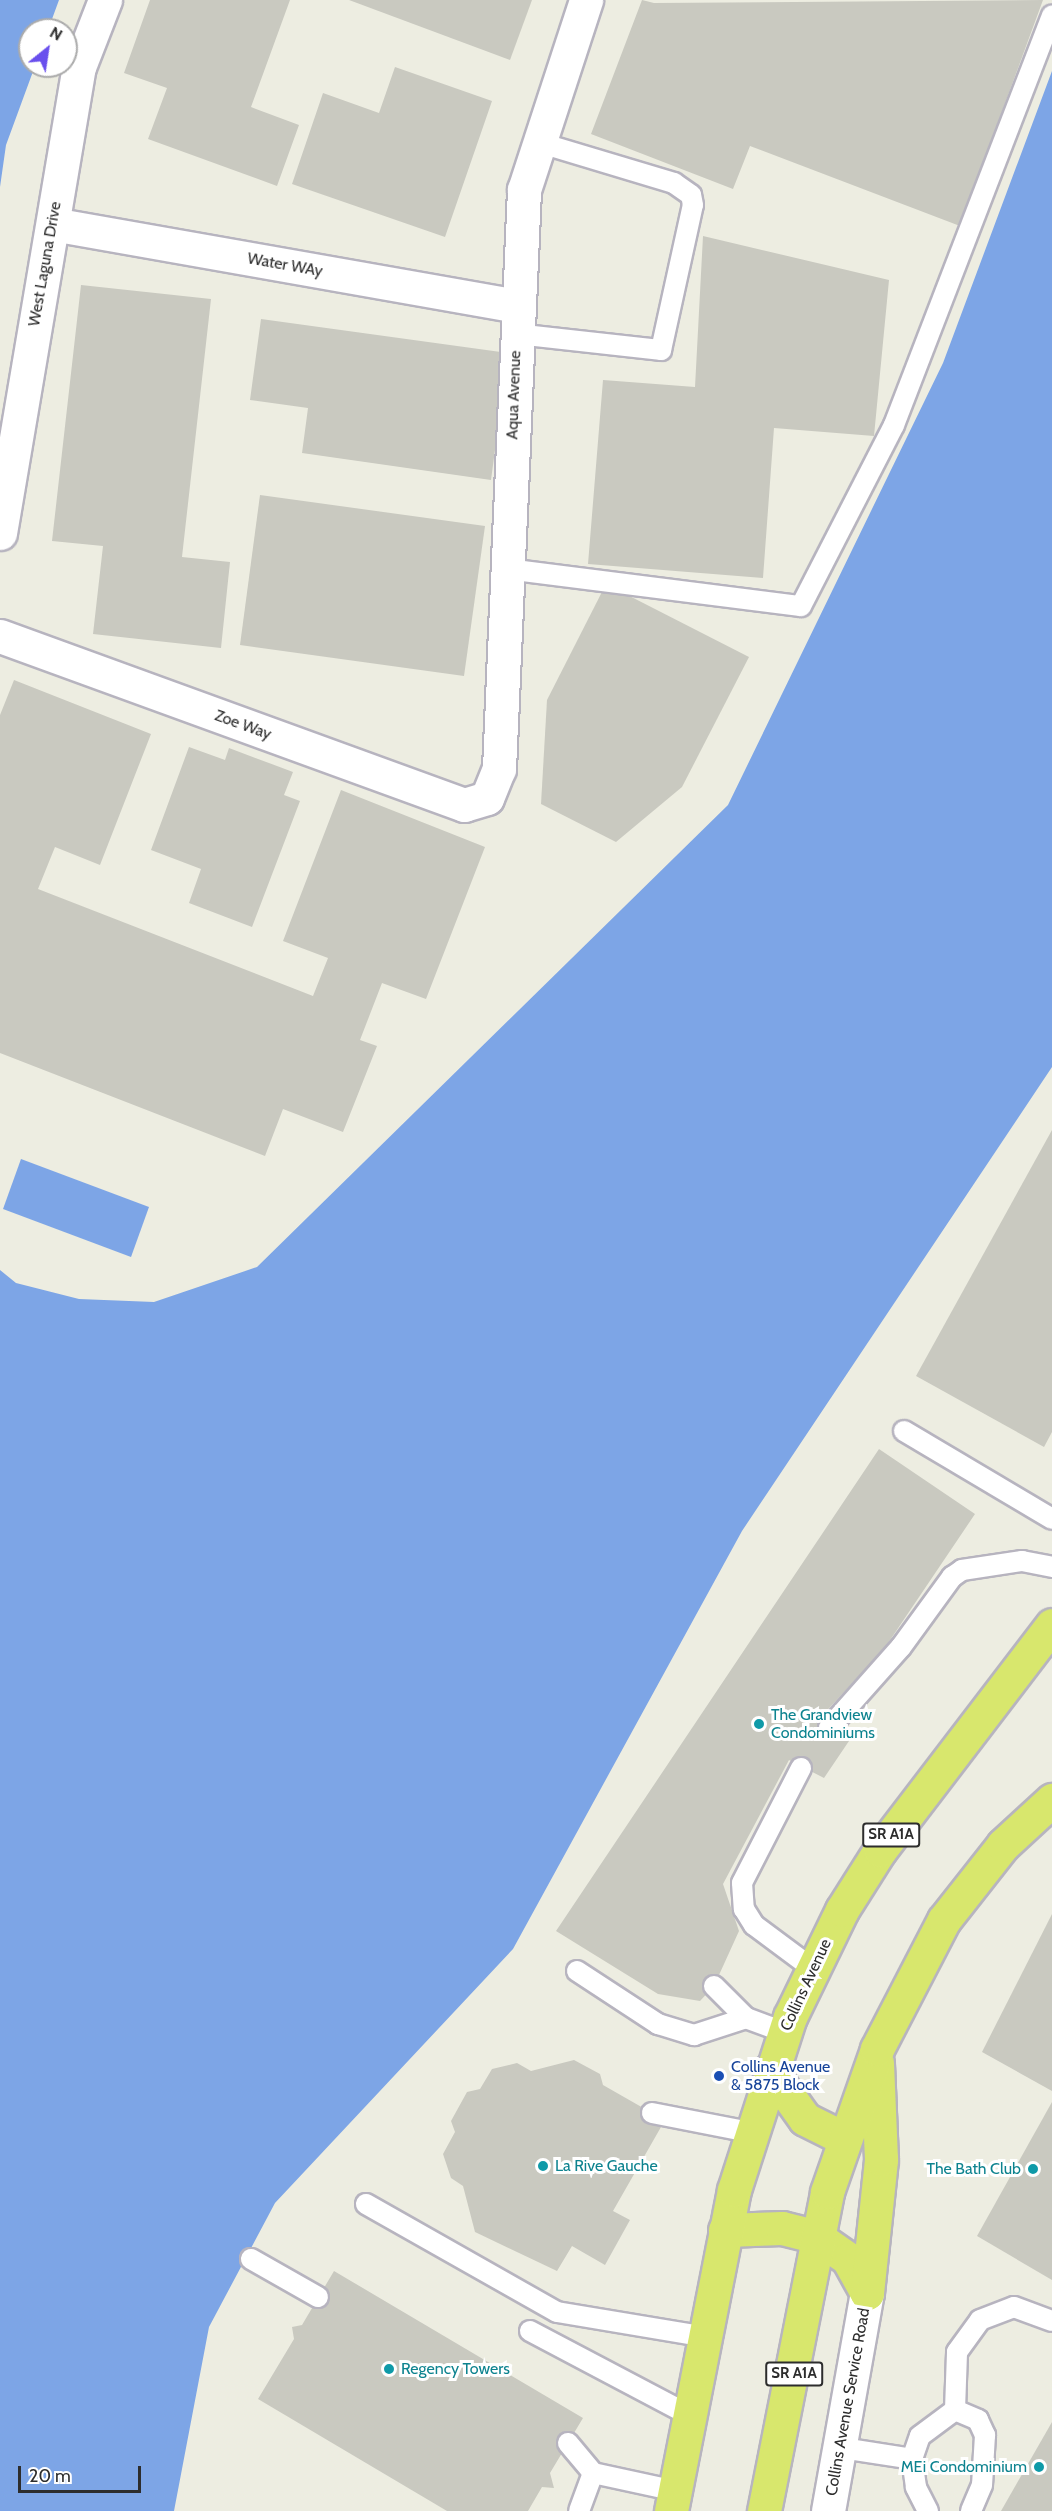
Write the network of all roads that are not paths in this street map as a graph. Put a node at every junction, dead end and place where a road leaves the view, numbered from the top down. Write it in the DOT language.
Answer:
graph roads {
  1 [pos="105,0"];
  2 [pos="586,0"];
  3 [pos="1052,15"];
  4 [pos="537,142"];
  5 [pos="53,224"];
  6 [pos="517,320"];
  7 [pos="0,533"];
  8 [pos="507,569"];
  9 [pos="0,636"];
  10 [pos="487,798"];
  11 [pos="904,1431"];
  12 [pos="1052,1519"];
  13 [pos="1052,1567"];
  14 [pos="1052,1625"];
  15 [pos="829,1728"];
  16 [pos="801,1767"];
  17 [pos="1052,1800"];
  18 [pos="812,1968"];
  19 [pos="577,1971"];
  20 [pos="714,1986"];
  21 [pos="746,2018"];
  22 [pos="784,2032"];
  23 [pos="877,2049"];
  24 [pos="770,2070"];
  25 [pos="652,2113"];
  26 [pos="750,2132"];
  27 [pos="843,2138"];
  28 [pos="366,2204"];
  29 [pos="725,2230"];
  30 [pos="817,2237"];
  31 [pos="251,2259"];
  32 [pos="867,2293"];
  33 [pos="318,2297"];
  34 [pos="1052,2321"];
  35 [pos="530,2331"];
  36 [pos="706,2337"];
  37 [pos="955,2410"];
  38 [pos="693,2417"];
  39 [pos="568,2443"];
  40 [pos="842,2448"];
  41 [pos="912,2459"];
  42 [pos="593,2473"];
  43 [pos="674,2501"];
  44 [pos="579,2511"];
  45 [pos="764,2511"];
  46 [pos="828,2511"];
  47 [pos="928,2511"];
  48 [pos="971,2511"];
  1 -- 5 [label="street, West Laguna Drive"];
  2 -- 4 [label="street, Aqua Avenue"];
  3 -- 8 [label="lane"];
  4 -- 6 [label="street, Aqua Avenue"];
  4 -- 6 [label="lane"];
  5 -- 6 [label="street, Water WAy"];
  5 -- 7 [label="street, West Laguna Drive"];
  6 -- 8 [label="street, Aqua Avenue"];
  8 -- 10 [label="street, Aqua Avenue"];
  9 -- 10 [label="street, Zoe Way"];
  11 -- 12 [label="lane"];
  13 -- 15 [label="lane"];
  14 -- 18 [label="main road, Collins Avenue / SR A1A"];
  16 -- 18 [label="lane"];
  17 -- 23 [label="main road, SR A1A"];
  18 -- 22 [label="main road, Collins Avenue / SR A1A"];
  19 -- 21 [label="lane"];
  20 -- 21 [label="lane"];
  21 -- 22 [label="lane"];
  22 -- 24 [label="main road, Collins Avenue / SR A1A"];
  23 -- 27 [label="main road, SR A1A"];
  23 -- 32 [label="main road"];
  24 -- 26 [label="main road, Collins Avenue / SR A1A"];
  24 -- 27 [label="main road"];
  25 -- 26 [label="lane"];
  26 -- 29 [label="main road, Collins Avenue / SR A1A"];
  27 -- 30 [label="main road, SR A1A"];
  28 -- 36 [label="lane"];
  29 -- 30 [label="main road"];
  29 -- 36 [label="main road, Collins Avenue / SR A1A"];
  30 -- 32 [label="main road"];
  30 -- 45 [label="main road, SR A1A"];
  31 -- 33 [label="lane"];
  32 -- 40 [label="street, Collins Avenue Service Road"];
  34 -- 37 [label="lane"];
  35 -- 38 [label="lane"];
  36 -- 38 [label="main road, Collins Avenue / SR A1A"];
  37 -- 41 [label="lane"];
  37 -- 48 [label="lane"];
  38 -- 43 [label="main road, Collins Avenue / SR A1A"];
  39 -- 42 [label="lane"];
  40 -- 41 [label="lane"];
  40 -- 46 [label="street, Collins Avenue Service Road"];
  41 -- 47 [label="lane"];
  42 -- 43 [label="lane"];
  42 -- 44 [label="lane"];
}
